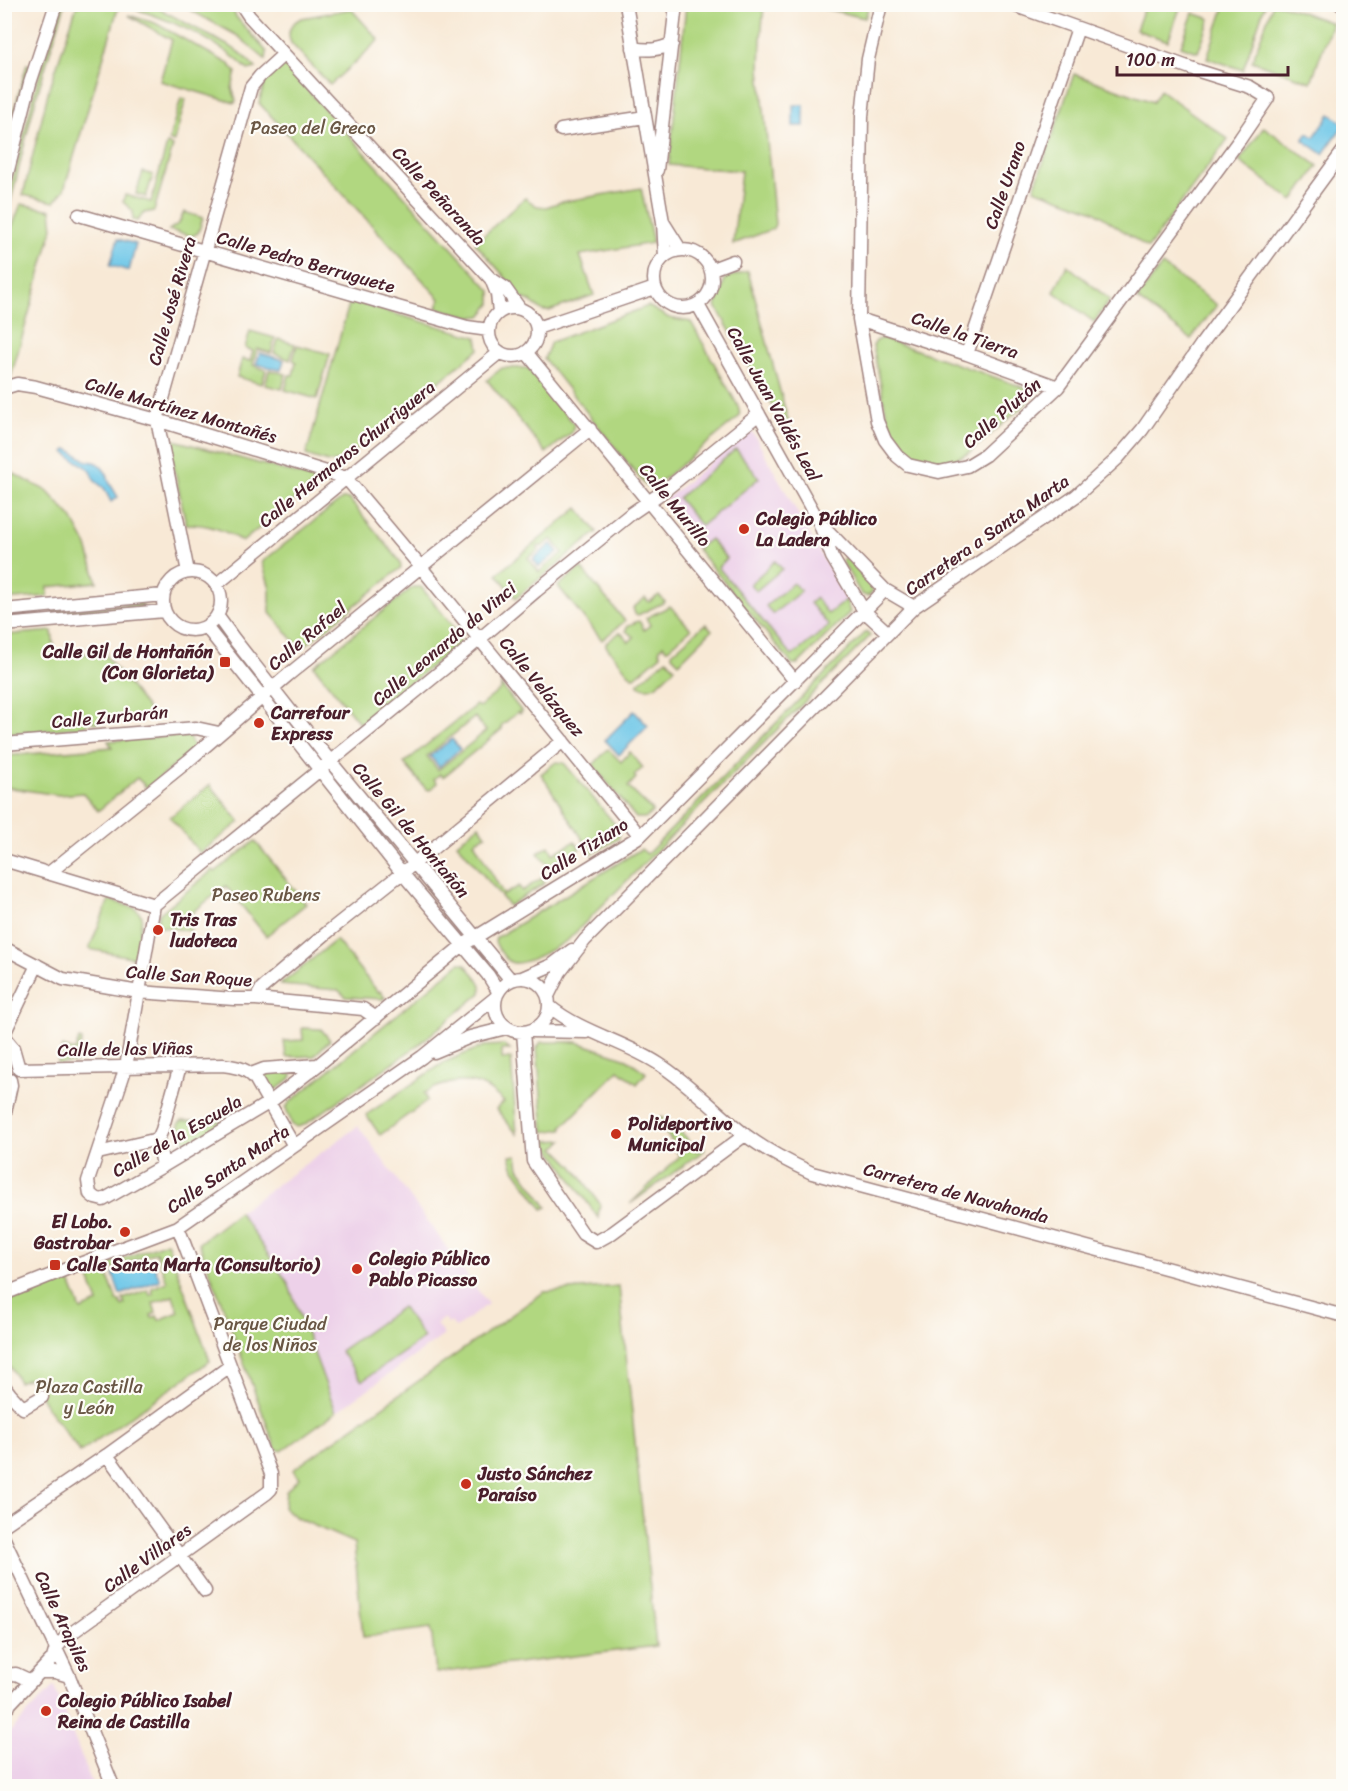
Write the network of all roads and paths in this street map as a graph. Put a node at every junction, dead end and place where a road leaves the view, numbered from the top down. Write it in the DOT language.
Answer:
graph roads {
  1 [pos="56,4"];
  2 [pos="241,4"];
  3 [pos="626,4"];
  4 [pos="676,4"];
  5 [pos="881,4"];
  6 [pos="1010,4"];
  7 [pos="1078,28"];
  8 [pos="672,44"];
  9 [pos="633,48"];
  10 [pos="284,54"];
  11 [pos="645,117"];
  12 [pos="561,130"];
  13 [pos="1344,150"];
  14 [pos="656,180"];
  15 [pos="4,186"];
  16 [pos="79,215"];
  17 [pos="663,222"];
  18 [pos="680,249"];
  19 [pos="205,251"];
  20 [pos="664,256"];
  21 [pos="733,261"];
  22 [pos="712,269"];
  23 [pos="490,278"];
  24 [pos="655,288"];
  25 [pos="698,305"];
  26 [pos="520,309"];
  27 [pos="499,312"];
  28 [pos="859,319"];
  29 [pos="537,328"];
  30 [pos="489,330"];
  31 [pos="500,352"];
  32 [pos="526,352"];
  33 [pos="967,354"];
  34 [pos="1058,387"];
  35 [pos="4,388"];
  36 [pos="759,414"];
  37 [pos="157,420"];
  38 [pos="590,429"];
  39 [pos="346,478"];
  40 [pos="649,501"];
  41 [pos="819,522"];
  42 [pos="420,566"];
  43 [pos="188,572"];
  44 [pos="217,584"];
  45 [pos="885,590"];
  46 [pos="163,595"];
  47 [pos="914,607"];
  48 [pos="4,610"];
  49 [pos="864,611"];
  50 [pos="164,612"];
  51 [pos="218,617"];
  52 [pos="4,625"];
  53 [pos="207,628"];
  54 [pos="888,633"];
  55 [pos="480,639"];
  56 [pos="795,681"];
  57 [pos="272,689"];
  58 [pos="262,698"];
  59 [pos="219,733"];
  60 [pos="563,741"];
  61 [pos="4,744"];
  62 [pos="330,761"];
  63 [pos="319,770"];
  64 [pos="640,836"];
  65 [pos="4,860"];
  66 [pos="415,863"];
  67 [pos="49,873"];
  68 [pos="402,873"];
  69 [pos="154,905"];
  70 [pos="476,938"];
  71 [pos="585,940"];
  72 [pos="463,945"];
  73 [pos="4,948"];
  74 [pos="37,965"];
  75 [pos="517,979"];
  76 [pos="139,992"];
  77 [pos="497,994"];
  78 [pos="256,999"];
  79 [pos="549,1001"];
  80 [pos="376,1018"];
  81 [pos="506,1028"];
  82 [pos="527,1032"];
  83 [pos="593,1033"];
  84 [pos="4,1035"];
  85 [pos="422,1057"];
  86 [pos="318,1065"];
  87 [pos="180,1066"];
  88 [pos="126,1067"];
  89 [pos="19,1069"];
  90 [pos="251,1074"];
  91 [pos="7,1081"];
  92 [pos="270,1102"];
  93 [pos="4,1117"];
  94 [pos="745,1135"];
  95 [pos="158,1139"];
  96 [pos="294,1146"];
  97 [pos="98,1153"];
  98 [pos="163,1166"];
  99 [pos="178,1227"];
  100 [pos="4,1294"];
  101 [pos="1344,1316"];
  102 [pos="230,1366"];
  103 [pos="4,1386"];
  104 [pos="42,1397"];
  105 [pos="107,1455"];
  106 [pos="4,1525"];
  107 [pos="4,1539"];
  108 [pos="181,1556"];
  109 [pos="205,1591"];
  110 [pos="56,1648"];
  111 [pos="69,1676"];
  112 [pos="5,1680"];
  113 [pos="32,1680"];
  114 [pos="7,1708"];
  115 [pos="113,1786"];
  1 -- 15 [label="street"];
  2 -- 10 [label="street, Calle Peñaranda"];
  3 -- 9 [label="street"];
  4 -- 8 [label="street"];
  5 -- 28 [label="street, Calle Plutón"];
  6 -- 7 [label="street"];
  7 -- 33 [label="street, Calle Urano"];
  7 -- 34 [label="street, Calle Plutón"];
  8 -- 9 [label="street"];
  8 -- 14 [label="street"];
  9 -- 11 [label="street"];
  10 -- 19 [label="street, Calle José Rivera"];
  10 -- 23 [label="street, Calle Peñaranda"];
  11 -- 12 [label="street"];
  11 -- 14 [label="street"];
  13 -- 47 [label="street, Carretera a Santa Marta"];
  14 -- 17 [label="street"];
  16 -- 19 [label="street, Calle Pedro Berruguete"];
  17 -- 18 [label="street"];
  17 -- 20 [label="street"];
  18 -- 20 [label="street"];
  18 -- 22 [label="street"];
  19 -- 30 [label="street, Calle Pedro Berruguete"];
  19 -- 37 [label="street, Calle José Rivera"];
  20 -- 24 [label="street"];
  21 -- 22 [label="street"];
  22 -- 25 [label="street"];
  23 -- 26 [label="street, Calle Peñaranda"];
  23 -- 27 [label="street, Calle Peñaranda"];
  24 -- 25 [label="street"];
  24 -- 29 [label="street"];
  25 -- 36 [label="street, Calle Juan Valdés Leal"];
  26 -- 27 [label="street"];
  26 -- 29 [label="street"];
  27 -- 30 [label="street"];
  28 -- 33 [label="street, Calle la Tierra"];
  28 -- 34 [label="street, Calle Plutón"];
  29 -- 32 [label="street"];
  30 -- 31 [label="street"];
  31 -- 32 [label="street"];
  31 -- 39 [label="street, Calle Hermanos Churriguera"];
  32 -- 38 [label="street, Calle Murillo"];
  33 -- 34 [label="street, Calle la Tierra"];
  35 -- 37 [label="street, Calle Martínez Montañés"];
  36 -- 40 [label="street, Calle Leonardo da Vinci"];
  36 -- 41 [label="street, Calle Juan Valdés Leal"];
  37 -- 39 [label="street, Calle Martínez Montañés"];
  37 -- 43 [label="street, Calle José Rivera"];
  38 -- 40 [label="street, Calle Murillo"];
  38 -- 42 [label="street, Calle Rafael"];
  39 -- 42 [label="street, Calle Velázquez"];
  39 -- 44 [label="street, Calle Hermanos Churriguera"];
  40 -- 55 [label="street, Calle Leonardo da Vinci"];
  40 -- 56 [label="street, Calle Murillo"];
  41 -- 45 [label="street, Calle Juan Valdés Leal"];
  41 -- 49 [label="street, Calle Juan Valdés Leal"];
  42 -- 55 [label="street, Calle Velázquez"];
  42 -- 57 [label="street, Calle Rafael"];
  43 -- 44 [label="street"];
  43 -- 46 [label="street"];
  44 -- 51 [label="street"];
  45 -- 47 [label="street, Calle Juan Valdés Leal"];
  45 -- 49 [label="street, Calle Tiziano"];
  46 -- 48 [label="street"];
  46 -- 50 [label="street"];
  47 -- 54 [label="street, Carretera a Santa Marta"];
  49 -- 54 [label="street, Calle Juan Valdés Leal"];
  49 -- 56 [label="street, Calle Tiziano"];
  50 -- 52 [label="street"];
  50 -- 53 [label="street"];
  51 -- 53 [label="street"];
  51 -- 57 [label="street, Calle Gil de Hontañón"];
  53 -- 58 [label="street, Calle Gil de Hontañón"];
  54 -- 71 [label="street, Carretera a Santa Marta"];
  55 -- 60 [label="street, Calle Velázquez"];
  55 -- 62 [label="street, Calle Leonardo da Vinci"];
  56 -- 64 [label="street, Calle Tiziano"];
  57 -- 58 [label="street, Calle Rafael"];
  57 -- 62 [label="street, Calle Gil de Hontañón"];
  58 -- 59 [label="street, Calle Rafael"];
  58 -- 63 [label="street, Calle Gil de Hontañón"];
  59 -- 61 [label="street, Calle Zurbarán"];
  59 -- 67 [label="street, Calle Rafael"];
  60 -- 64 [label="street, Calle Velázquez"];
  60 -- 66 [label="street"];
  62 -- 63 [label="street, Calle Leonardo da Vinci"];
  62 -- 66 [label="street, Calle Gil de Hontañón"];
  63 -- 68 [label="street, Calle Gil de Hontañón"];
  63 -- 69 [label="street, Calle Leonardo da Vinci"];
  64 -- 70 [label="street, Calle Tiziano"];
  65 -- 67 [label="street"];
  66 -- 68 [label="street"];
  66 -- 70 [label="street, Calle Gil de Hontañón"];
  67 -- 69 [label="street"];
  68 -- 72 [label="street, Calle Gil de Hontañón"];
  68 -- 78 [label="street"];
  69 -- 76 [label="street"];
  70 -- 72 [label="street, Calle Tiziano"];
  70 -- 75 [label="street, Calle Gil de Hontañón"];
  71 -- 75 [label="street, Carretera a Santa Marta"];
  71 -- 79 [label="street, Carretera a Santa Marta"];
  72 -- 77 [label="street, Calle Gil de Hontañón"];
  72 -- 80 [label="street, Calle Tiziano"];
  73 -- 74 [label="street, Calle San Roque"];
  74 -- 76 [label="street, Calle San Roque"];
  74 -- 84 [label="street"];
  75 -- 77 [label="street"];
  75 -- 79 [label="street"];
  76 -- 78 [label="street, Calle San Roque"];
  76 -- 88 [label="street"];
  77 -- 81 [label="street"];
  77 -- 85 [label="street, Calle Santa Marta"];
  78 -- 80 [label="street, Calle San Roque"];
  79 -- 82 [label="street"];
  79 -- 83 [label="street, Carretera de Navahonda"];
  80 -- 86 [label="street, Calle Tiziano"];
  81 -- 82 [label="street"];
  81 -- 85 [label="street, Calle Santa Marta"];
  82 -- 83 [label="street, Carretera de Navahonda"];
  82 -- 94 [label="street"];
  83 -- 94 [label="street, Carretera de Navahonda"];
  84 -- 89 [label="street"];
  85 -- 96 [label="street, Calle Santa Marta"];
  86 -- 90 [label="street, Calle de las Viñas"];
  86 -- 92 [label="street, Calle Tiziano"];
  87 -- 88 [label="street, Calle de las Viñas"];
  87 -- 90 [label="street, Calle de las Viñas"];
  87 -- 95 [label="street"];
  88 -- 89 [label="street, Calle de las Viñas"];
  88 -- 97 [label="street"];
  89 -- 91 [label="street"];
  90 -- 92 [label="street"];
  91 -- 93 [label="street"];
  92 -- 96 [label="street"];
  92 -- 98 [label="street, Calle de la Escuela"];
  94 -- 101 [label="street, Carretera de Navahonda"];
  95 -- 97 [label="street"];
  95 -- 98 [label="street"];
  96 -- 99 [label="street, Calle Santa Marta"];
  97 -- 98 [label="street, Calle de la Escuela"];
  99 -- 100 [label="street, Calle Santa Marta"];
  99 -- 102 [label="street"];
  102 -- 105 [label="street"];
  102 -- 108 [label="street, Calle Villares"];
  103 -- 104 [label="street"];
  105 -- 106 [label="street"];
  105 -- 108 [label="street"];
  107 -- 110 [label="street, Calle Arapiles"];
  108 -- 109 [label="street"];
  108 -- 110 [label="street, Calle Villares"];
  110 -- 111 [label="street, Calle Arapiles"];
  110 -- 113 [label="street, Calle Villares"];
  111 -- 113 [label="street"];
  111 -- 115 [label="street, Calle Arapiles"];
  112 -- 113 [label="street"];
  112 -- 114 [label="street"];
  113 -- 114 [label="street, Calle Villares"];
}
